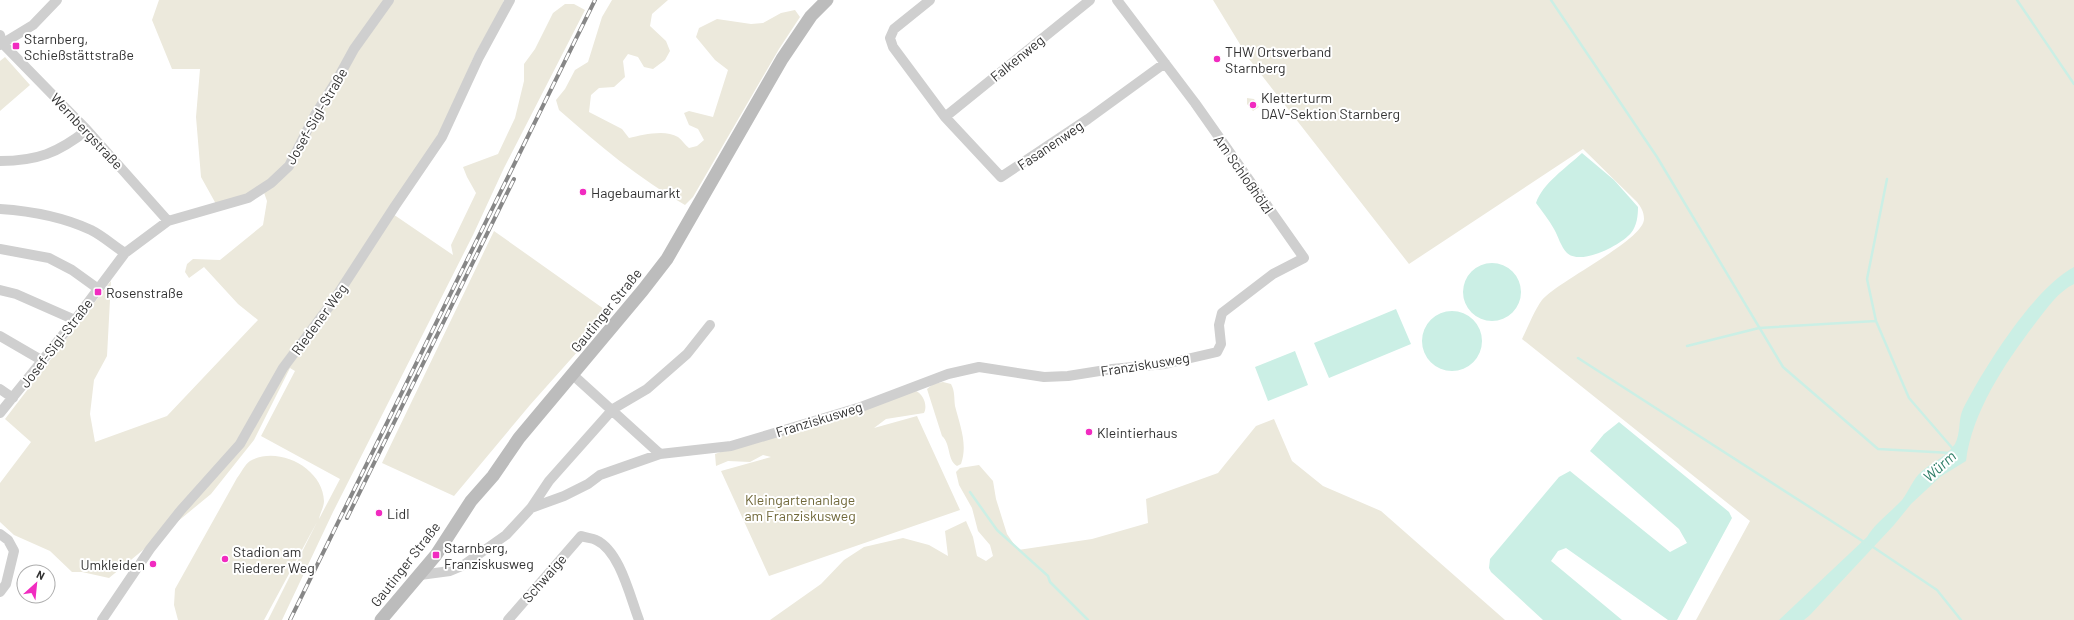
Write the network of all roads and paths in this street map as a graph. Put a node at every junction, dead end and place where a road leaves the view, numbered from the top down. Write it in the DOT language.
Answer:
graph roads {
  1 [pos="57,0"];
  2 [pos="389,0"];
  3 [pos="510,0"];
  4 [pos="827,0"];
  5 [pos="930,0"];
  6 [pos="1090,0"];
  7 [pos="1117,0"];
  8 [pos="1,41"];
  9 [pos="1165,63"];
  10 [pos="945,117"];
  11 [pos="87,130"];
  12 [pos="0,161"];
  13 [pos="0,209"];
  14 [pos="168,221"];
  15 [pos="0,250"];
  16 [pos="125,253"];
  17 [pos="97,288"];
  18 [pos="0,290"];
  19 [pos="75,320"];
  20 [pos="710,325"];
  21 [pos="1219,325"];
  22 [pos="0,336"];
  23 [pos="43,361"];
  24 [pos="573,375"];
  25 [pos="0,389"];
  26 [pos="13,398"];
  27 [pos="613,409"];
  28 [pos="0,413"];
  29 [pos="660,454"];
  30 [pos="531,508"];
  31 [pos="0,534"];
  32 [pos="420,575"];
  33 [pos="0,592"];
  34 [pos="102,620"];
  35 [pos="381,620"];
  36 [pos="508,620"];
  37 [pos="640,620"];
  1 -- 8 [label="street"];
  2 -- 14 [label="street, Josef-Sigl-Straße"];
  3 -- 34 [label="street, Riedener Weg"];
  4 -- 24 [label="main road, Gautinger Straße"];
  5 -- 10 [label="street"];
  6 -- 10 [label="street, Falkenweg"];
  7 -- 9 [label="street, Am Schloßhölzl"];
  8 -- 11 [label="street, Wernbergstraße"];
  9 -- 10 [label="street, Fasanenweg"];
  9 -- 21 [label="street, Am Schloßhölzl"];
  11 -- 12 [label="street"];
  11 -- 14 [label="street, Wernbergstraße"];
  13 -- 16 [label="street"];
  14 -- 16 [label="street, Josef-Sigl-Straße"];
  15 -- 17 [label="street"];
  16 -- 17 [label="street, Josef-Sigl-Straße"];
  17 -- 19 [label="street, Josef-Sigl-Straße"];
  18 -- 19 [label="street"];
  19 -- 23 [label="street, Josef-Sigl-Straße"];
  20 -- 27 [label="street"];
  21 -- 29 [label="street, Franziskusweg"];
  22 -- 23 [label="street"];
  23 -- 26 [label="street, Josef-Sigl-Straße"];
  24 -- 27 [label="street"];
  24 -- 32 [label="main road, Gautinger Straße"];
  25 -- 26 [label="street"];
  26 -- 28 [label="street, Josef-Sigl-Straße"];
  27 -- 29 [label="street"];
  27 -- 30 [label="street"];
  29 -- 30 [label="street, Franziskusweg"];
  30 -- 32 [label="street, Franziskusweg"];
  31 -- 33 [label="street"];
  32 -- 35 [label="main road, Gautinger Straße"];
  36 -- 37 [label="street, Schwaige"];
}
